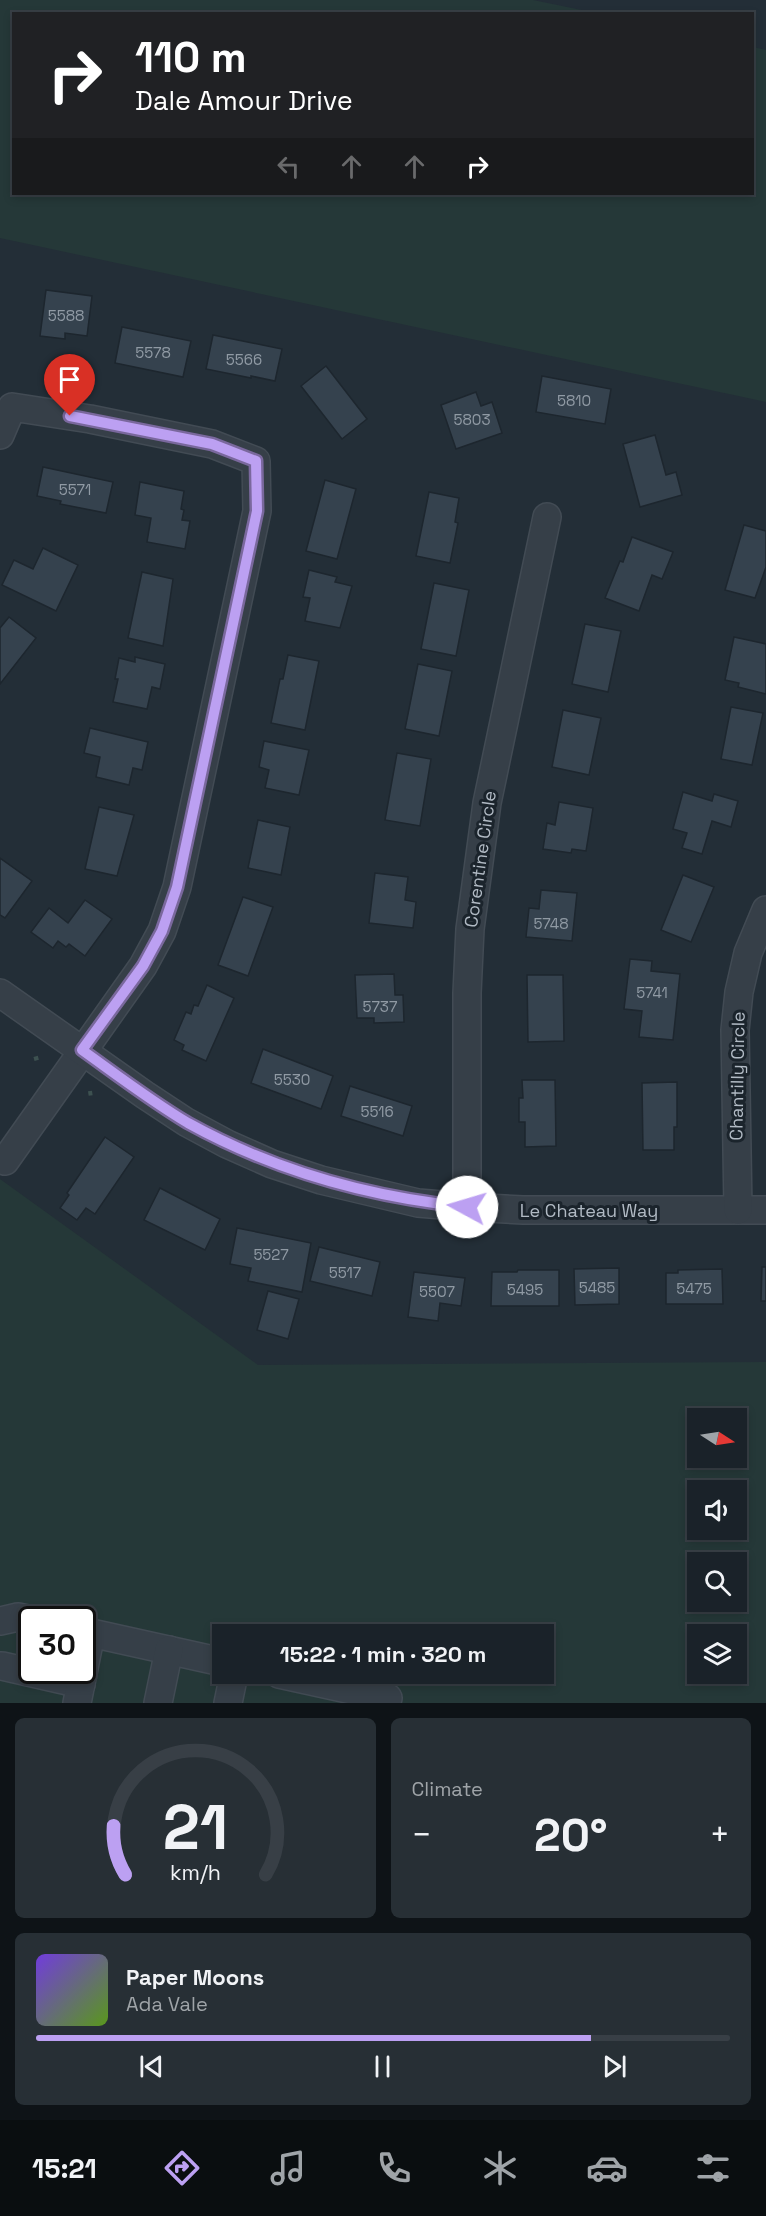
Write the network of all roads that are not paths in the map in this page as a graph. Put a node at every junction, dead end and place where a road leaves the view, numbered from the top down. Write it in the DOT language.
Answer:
graph roads {
  1 [pos="0,435"];
  2 [pos="547,517"];
  3 [pos="766,910"];
  4 [pos="0,993"];
  5 [pos="82,1050"];
  6 [pos="4,1161"];
  7 [pos="467,1207"];
  8 [pos="738,1210"];
  9 [pos="766,1210"];
  10 [pos="18,1617"];
  11 [pos="0,1621"];
  12 [pos="96,1634"];
  13 [pos="168,1650"];
  14 [pos="212,1660"];
  15 [pos="2,1666"];
  16 [pos="232,1684"];
  17 [pos="322,1684"];
  18 [pos="79,1693"];
  19 [pos="395,1701"];
  20 [pos="158,1703"];
  21 [pos="228,1703"];
  1 -- 5 [label="street"];
  2 -- 7 [label="street, Corentine Circle"];
  3 -- 8 [label="street, Chantilly Circle"];
  4 -- 5 [label="street, Le Chateau Way"];
  5 -- 6 [label="street"];
  5 -- 7 [label="street, Le Chateau Way"];
  7 -- 8 [label="street, Le Chateau Way"];
  8 -- 9 [label="street, Le Chateau Way"];
  10 -- 11 [label="street"];
  12 -- 13 [label="street"];
  13 -- 14 [label="street"];
  13 -- 20 [label="street"];
  15 -- 18 [label="street"];
  16 -- 21 [label="street"];
  17 -- 19 [label="street"];
}
